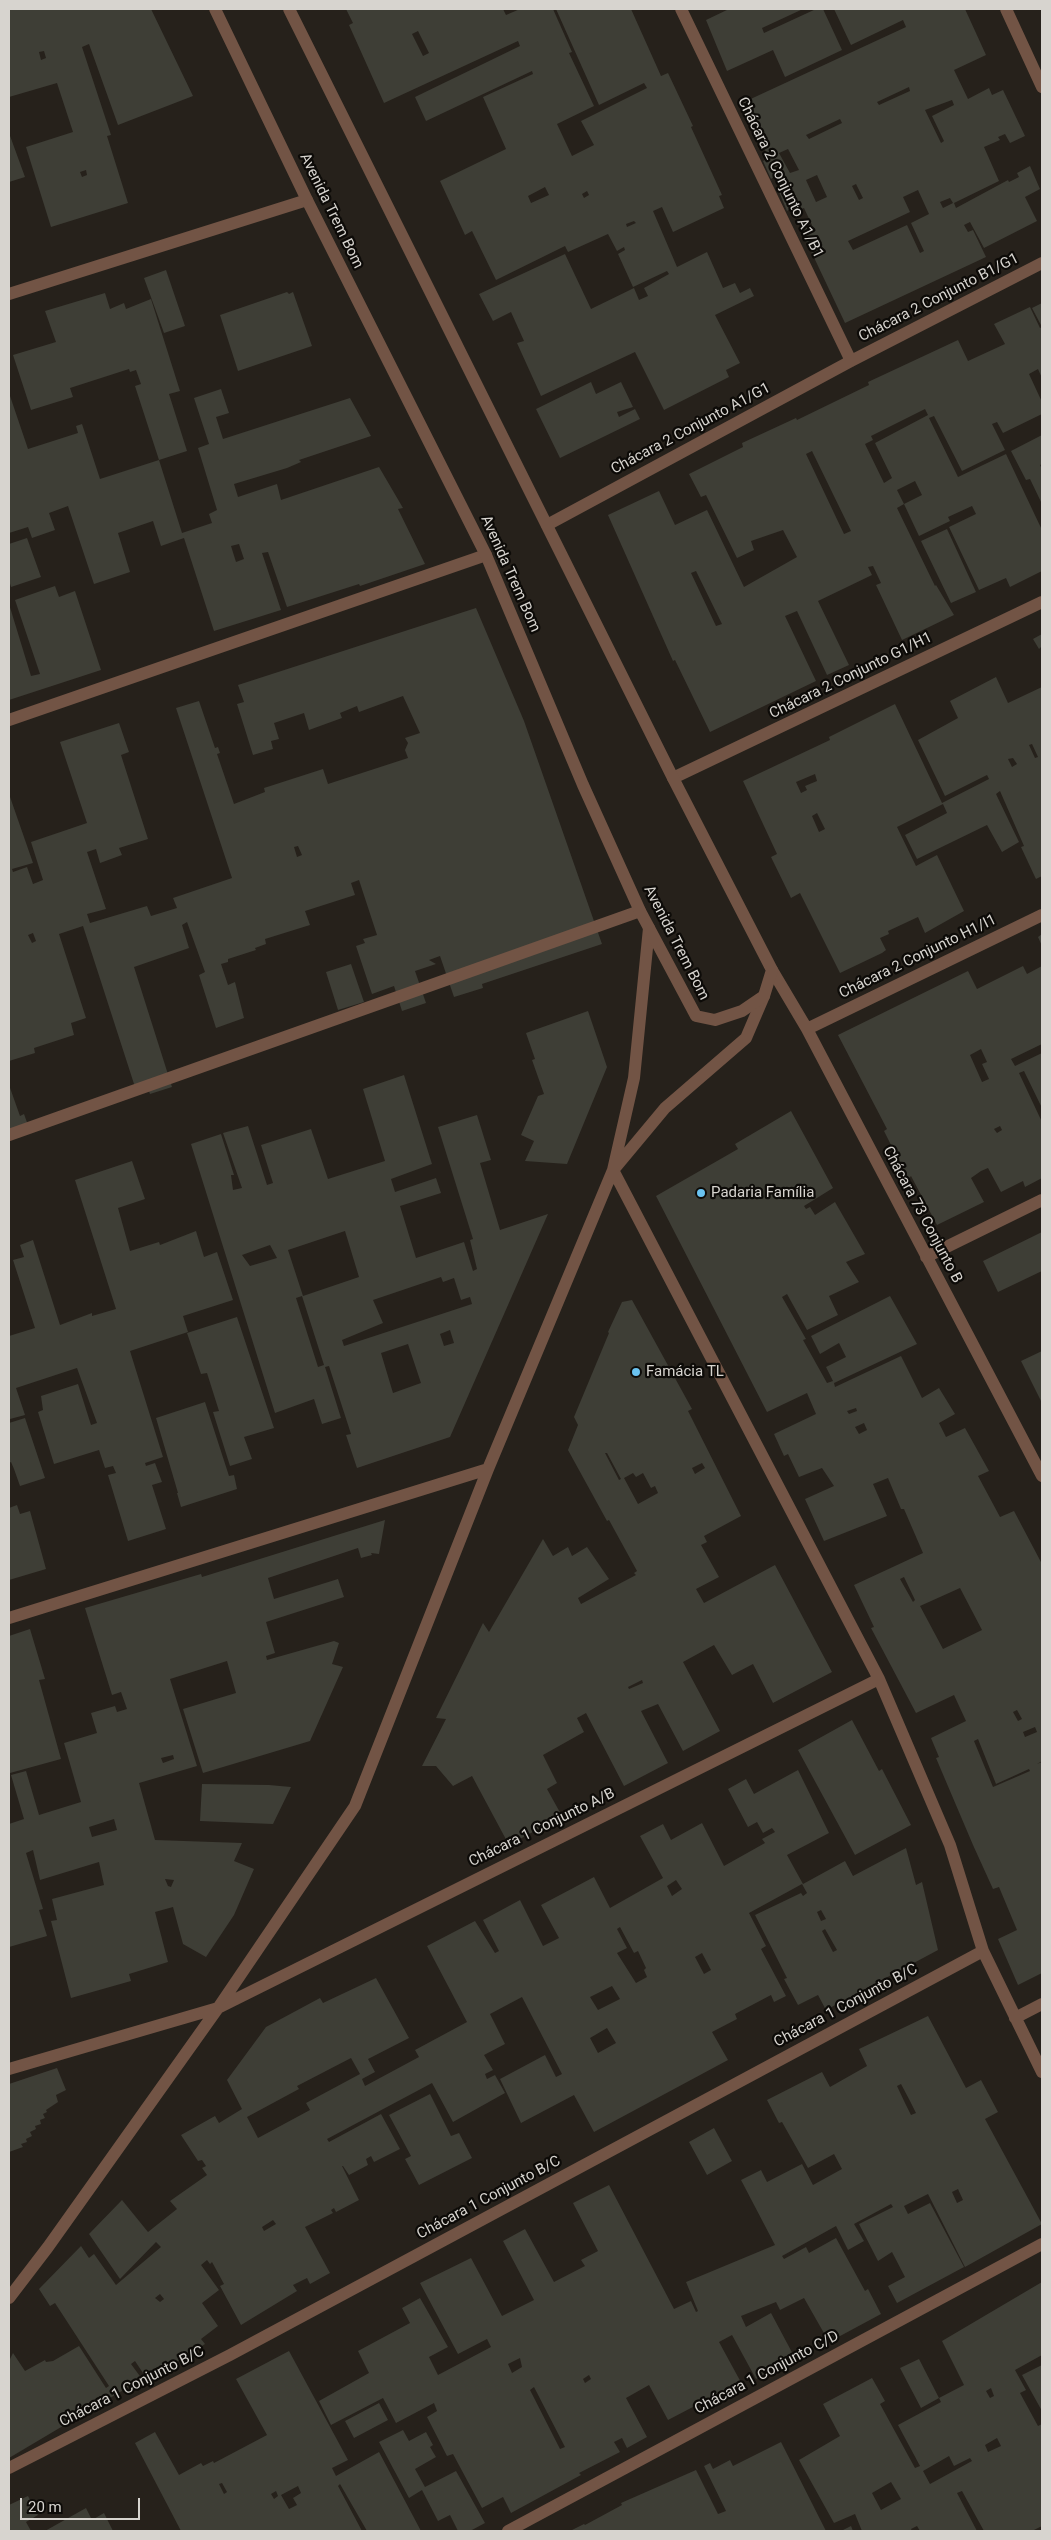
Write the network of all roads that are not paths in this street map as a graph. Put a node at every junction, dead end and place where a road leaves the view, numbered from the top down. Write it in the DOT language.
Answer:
graph roads {
  1 [pos="215,9"];
  2 [pos="289,9"];
  3 [pos="681,9"];
  4 [pos="1006,9"];
  5 [pos="1042,88"];
  6 [pos="307,200"];
  7 [pos="1042,264"];
  8 [pos="9,294"];
  9 [pos="851,361"];
  10 [pos="547,525"];
  11 [pos="486,555"];
  12 [pos="1042,602"];
  13 [pos="9,720"];
  14 [pos="673,778"];
  15 [pos="640,911"];
  16 [pos="1042,915"];
  17 [pos="649,928"];
  18 [pos="772,970"];
  19 [pos="764,996"];
  20 [pos="807,1029"];
  21 [pos="9,1135"];
  22 [pos="613,1170"];
  23 [pos="1042,1200"];
  24 [pos="926,1257"];
  25 [pos="488,1469"];
  26 [pos="1042,1476"];
  27 [pos="9,1618"];
  28 [pos="879,1678"];
  29 [pos="983,1951"];
  30 [pos="1042,2004"];
  31 [pos="218,2008"];
  32 [pos="1014,2018"];
  33 [pos="9,2069"];
  34 [pos="1042,2072"];
  35 [pos="1042,2244"];
  36 [pos="9,2298"];
  37 [pos="9,2468"];
  38 [pos="508,2531"];
  1 -- 6 [label="street, Avenida Trem Bom"];
  2 -- 10 [label="street"];
  3 -- 9 [label="street, Chácara 2 Conjunto A1/B1"];
  4 -- 5 [label="street"];
  6 -- 8 [label="street"];
  6 -- 11 [label="street, Avenida Trem Bom"];
  7 -- 9 [label="street, Chácara 2 Conjunto B1/G1"];
  9 -- 10 [label="street, Chácara 2 Conjunto A1/G1"];
  10 -- 14 [label="street"];
  11 -- 13 [label="street"];
  11 -- 15 [label="street, Avenida Trem Bom"];
  12 -- 14 [label="street, Chácara 2 Conjunto G1/H1"];
  14 -- 18 [label="street"];
  15 -- 17 [label="street, Avenida Trem Bom"];
  15 -- 21 [label="street"];
  16 -- 20 [label="street, Chácara 2 Conjunto H1/I1"];
  17 -- 19 [label="street, Avenida Trem Bom"];
  17 -- 22 [label="street"];
  18 -- 19 [label="street"];
  18 -- 20 [label="street, Chácara 73 Conjunto B"];
  19 -- 22 [label="street"];
  20 -- 24 [label="street, Chácara 73 Conjunto B"];
  22 -- 25 [label="street"];
  22 -- 28 [label="street"];
  23 -- 24 [label="street"];
  24 -- 26 [label="street, Chácara 73 Conjunto B"];
  25 -- 27 [label="street"];
  25 -- 31 [label="street"];
  28 -- 29 [label="street"];
  28 -- 31 [label="street, Chácara 1 Conjunto A/B"];
  29 -- 32 [label="street"];
  29 -- 37 [label="street, Chácara 1 Conjunto B/C"];
  30 -- 32 [label="street"];
  31 -- 33 [label="street, Chácara 1 Conjunto A/B"];
  31 -- 36 [label="street"];
  32 -- 34 [label="street"];
  35 -- 38 [label="street, Chácara 1 Conjunto C/D"];
}
